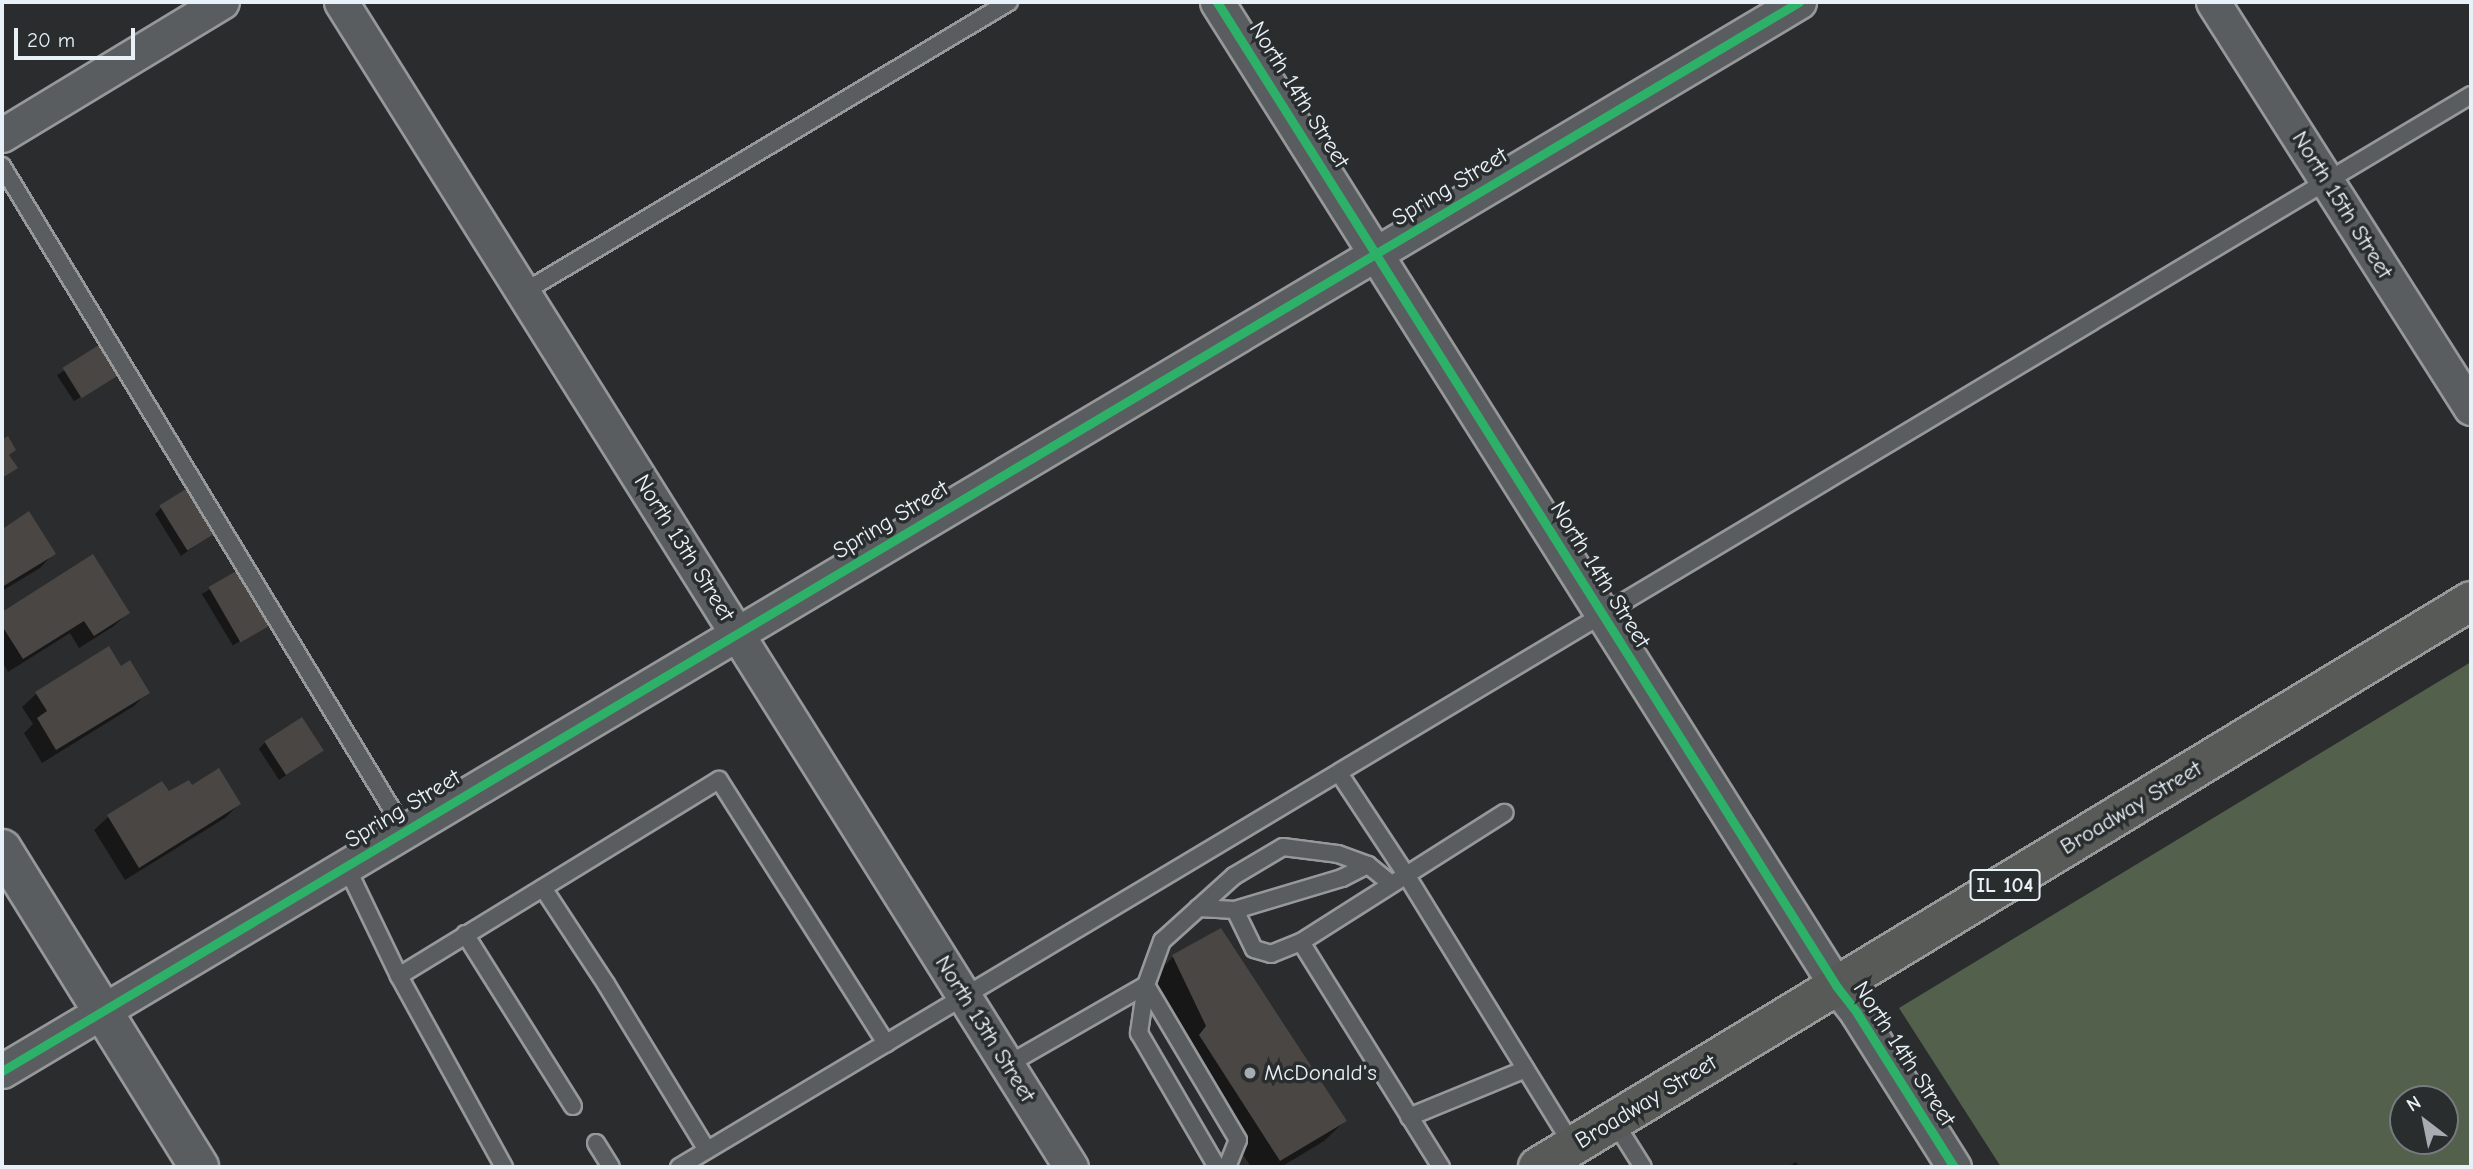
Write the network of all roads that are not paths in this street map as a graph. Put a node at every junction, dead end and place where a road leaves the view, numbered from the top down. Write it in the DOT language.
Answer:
graph roads {
  1 [pos="222,2"];
  2 [pos="341,2"];
  3 [pos="1009,2"];
  4 [pos="1217,2"];
  5 [pos="1799,2"];
  6 [pos="2213,2"];
  7 [pos="2471,96"];
  8 [pos="2,135"];
  9 [pos="2,166"];
  10 [pos="2328,183"];
  11 [pos="1375,254"];
  12 [pos="524,292"];
  13 [pos="2471,408"];
  14 [pos="2471,601"];
  15 [pos="1603,616"];
  16 [pos="738,633"];
  17 [pos="1339,773"];
  18 [pos="1504,813"];
  19 [pos="405,831"];
  20 [pos="2,849"];
  21 [pos="1368,865"];
  22 [pos="346,866"];
  23 [pos="1405,873"];
  24 [pos="1390,883"];
  25 [pos="543,888"];
  26 [pos="1198,908"];
  27 [pos="1235,910"];
  28 [pos="465,934"];
  29 [pos="1301,942"];
  30 [pos="399,975"];
  31 [pos="1146,985"];
  32 [pos="1837,987"];
  33 [pos="964,996"];
  34 [pos="102,1010"];
  35 [pos="886,1043"];
  36 [pos="1007,1065"];
  37 [pos="1526,1069"];
  38 [pos="2,1071"];
  39 [pos="573,1106"];
  40 [pos="1409,1117"];
  41 [pos="1614,1121"];
  42 [pos="596,1143"];
  43 [pos="1573,1146"];
  44 [pos="707,1150"];
  45 [pos="200,1167"];
  46 [pos="504,1167"];
  47 [pos="611,1167"];
  48 [pos="679,1167"];
  49 [pos="1071,1167"];
  50 [pos="1217,1167"];
  51 [pos="1227,1167"];
  52 [pos="1441,1167"];
  53 [pos="1538,1167"];
  54 [pos="1643,1167"];
  55 [pos="1954,1167"];
  1 -- 8 [label="street"];
  2 -- 12 [label="street, North 13th Street"];
  3 -- 12 [label="lane"];
  4 -- 11 [label="street, North 14th Street"];
  5 -- 11 [label="street, Spring Street"];
  6 -- 10 [label="street, North 15th Street"];
  7 -- 10 [label="lane"];
  9 -- 19 [label="lane"];
  10 -- 13 [label="street, North 15th Street"];
  10 -- 15 [label="lane"];
  11 -- 15 [label="street, North 14th Street"];
  11 -- 16 [label="street, Spring Street"];
  12 -- 16 [label="street, North 13th Street"];
  14 -- 32 [label="main road, Broadway Street / IL 104"];
  15 -- 17 [label="lane"];
  15 -- 32 [label="street, North 14th Street"];
  16 -- 19 [label="street, Spring Street"];
  16 -- 33 [label="street, North 13th Street"];
  17 -- 23 [label="lane"];
  17 -- 33 [label="lane"];
  18 -- 23 [label="lane"];
  19 -- 22 [label="street, Spring Street"];
  20 -- 34 [label="street"];
  21 -- 24 [label="lane"];
  21 -- 26 [label="lane"];
  21 -- 27 [label="lane"];
  22 -- 30 [label="lane"];
  22 -- 34 [label="street, Spring Street"];
  23 -- 24 [label="lane"];
  23 -- 37 [label="lane"];
  24 -- 29 [label="lane"];
  25 -- 28 [label="lane"];
  25 -- 35 [label="lane"];
  25 -- 44 [label="lane"];
  26 -- 27 [label="lane"];
  26 -- 31 [label="lane"];
  27 -- 29 [label="lane"];
  28 -- 30 [label="lane"];
  28 -- 39 [label="lane"];
  29 -- 40 [label="lane"];
  30 -- 46 [label="lane"];
  31 -- 36 [label="lane"];
  31 -- 50 [label="lane"];
  31 -- 51 [label="lane"];
  32 -- 41 [label="main road, Broadway Street / IL 104"];
  32 -- 55 [label="street, North 14th Street"];
  33 -- 35 [label="lane"];
  33 -- 36 [label="street, North 13th Street"];
  34 -- 38 [label="street, Spring Street"];
  34 -- 45 [label="street"];
  35 -- 44 [label="lane"];
  36 -- 49 [label="street, North 13th Street"];
  37 -- 40 [label="lane"];
  37 -- 43 [label="lane"];
  40 -- 52 [label="lane"];
  41 -- 43 [label="main road, Broadway Street / IL 104"];
  41 -- 54 [label="lane"];
  42 -- 47 [label="lane"];
  43 -- 53 [label="main road, Broadway Street / IL 104"];
  44 -- 48 [label="lane"];
}
